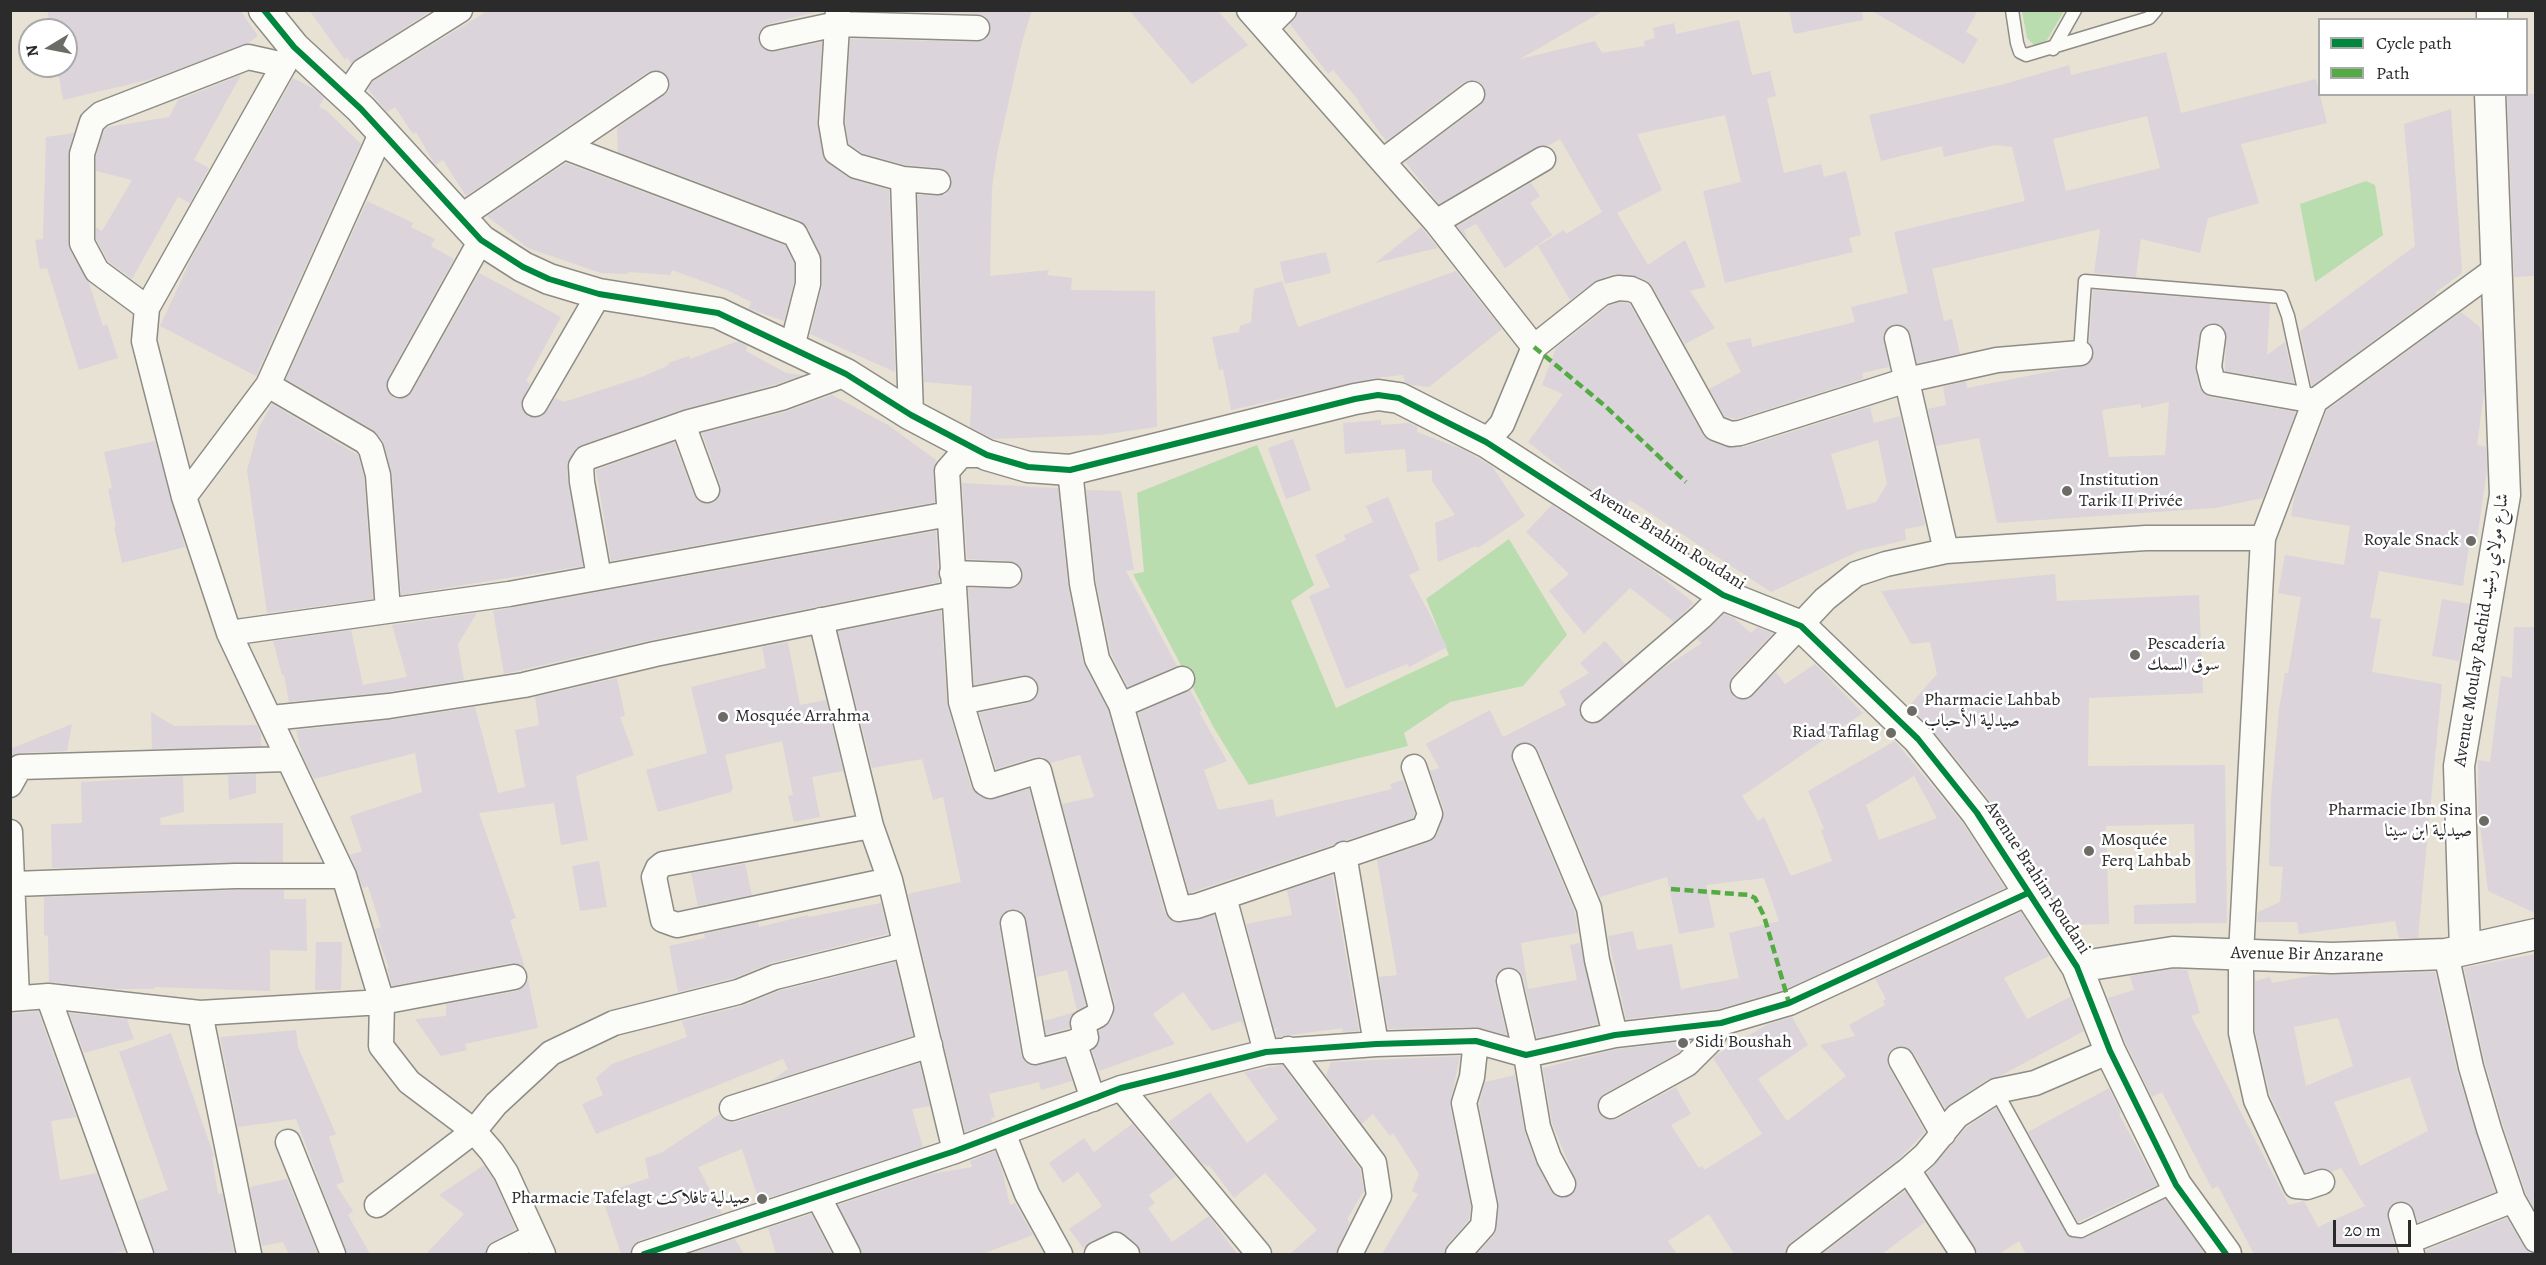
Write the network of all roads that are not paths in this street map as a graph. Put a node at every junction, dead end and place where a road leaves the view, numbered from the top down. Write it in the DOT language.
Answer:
graph roads {
  1 [pos="264,10"];
  2 [pos="460,10"];
  3 [pos="1249,10"];
  4 [pos="1284,10"];
  5 [pos="2012,10"];
  6 [pos="2075,10"];
  7 [pos="2156,10"];
  8 [pos="838,17"];
  9 [pos="927,18"];
  10 [pos="977,28"];
  11 [pos="1266,28"];
  12 [pos="772,38"];
  13 [pos="2054,49"];
  14 [pos="289,56"];
  15 [pos="656,84"];
  16 [pos="1472,94"];
  17 [pos="347,95"];
  18 [pos="2490,96"];
  19 [pos="381,134"];
  20 [pos="565,147"];
  21 [pos="1543,159"];
  22 [pos="1383,161"];
  23 [pos="903,178"];
  24 [pos="938,182"];
  25 [pos="459,218"];
  26 [pos="1436,222"];
  27 [pos="480,240"];
  28 [pos="2496,269"];
  29 [pos="599,294"];
  30 [pos="147,308"];
  31 [pos="2213,337"];
  32 [pos="1897,338"];
  33 [pos="792,346"];
  34 [pos="1534,347"];
  35 [pos="2080,353"];
  36 [pos="846,374"];
  37 [pos="1907,380"];
  38 [pos="268,385"];
  39 [pos="400,386"];
  40 [pos="2311,400"];
  41 [pos="535,404"];
  42 [pos="911,415"];
  43 [pos="683,424"];
  44 [pos="1486,442"];
  45 [pos="987,455"];
  46 [pos="1070,470"];
  47 [pos="707,490"];
  48 [pos="184,496"];
  49 [pos="949,514"];
  50 [pos="2263,538"];
  51 [pos="1946,551"];
  52 [pos="1009,576"];
  53 [pos="599,577"];
  54 [pos="952,583"];
  55 [pos="1723,595"];
  56 [pos="388,610"];
  57 [pos="821,620"];
  58 [pos="1801,626"];
  59 [pos="229,633"];
  60 [pos="1182,679"];
  61 [pos="1743,686"];
  62 [pos="1025,688"];
  63 [pos="961,702"];
  64 [pos="1121,705"];
  65 [pos="1593,710"];
  66 [pos="271,718"];
  67 [pos="1525,756"];
  68 [pos="287,759"];
  69 [pos="1414,767"];
  70 [pos="10,784"];
  71 [pos="871,825"];
  72 [pos="10,832"];
  73 [pos="1344,854"];
  74 [pos="344,876"];
  75 [pos="890,880"];
  76 [pos="14,884"];
  77 [pos="2028,893"];
  78 [pos="1224,897"];
  79 [pos="1013,923"];
  80 [pos="12,925"];
  81 [pos="2535,936"];
  82 [pos="905,945"];
  83 [pos="2455,951"];
  84 [pos="2241,954"];
  85 [pos="2078,967"];
  86 [pos="514,977"];
  87 [pos="1509,981"];
  88 [pos="48,996"];
  89 [pos="14,998"];
  90 [pos="382,1002"];
  91 [pos="200,1013"];
  92 [pos="1721,1023"];
  93 [pos="1615,1035"];
  94 [pos="1476,1041"];
  95 [pos="1074,1042"];
  96 [pos="1376,1044"];
  97 [pos="930,1045"];
  98 [pos="1277,1050"];
  99 [pos="2110,1051"];
  100 [pos="1526,1055"];
  101 [pos="1902,1060"];
  102 [pos="1121,1088"];
  103 [pos="1996,1091"];
  104 [pos="1093,1099"];
  105 [pos="1611,1106"];
  106 [pos="732,1108"];
  107 [pos="474,1131"];
  108 [pos="1004,1133"];
  109 [pos="1943,1134"];
  110 [pos="288,1142"];
  111 [pos="955,1151"];
  112 [pos="1908,1170"];
  113 [pos="2322,1182"];
  114 [pos="1563,1184"];
  115 [pos="2176,1185"];
  116 [pos="819,1198"];
  117 [pos="2513,1200"];
  118 [pos="377,1205"];
  119 [pos="2401,1215"];
  120 [pos="2535,1240"];
  121 [pos="538,1246"];
  122 [pos="2410,1248"];
  123 [pos="141,1254"];
  124 [pos="249,1254"];
  125 [pos="333,1254"];
  126 [pos="499,1254"];
  127 [pos="644,1254"];
  128 [pos="848,1254"];
  129 [pos="1060,1254"];
  130 [pos="1097,1254"];
  131 [pos="1127,1254"];
  132 [pos="1259,1254"];
  133 [pos="1350,1254"];
  134 [pos="1458,1254"];
  135 [pos="1799,1254"];
  136 [pos="1963,1254"];
  137 [pos="2226,1254"];
  1 -- 14 [label="street, Avenue Brahim Roudani"];
  2 -- 17 [label="street"];
  3 -- 11 [label="street"];
  4 -- 11 [label="street"];
  5 -- 13 [label="lane"];
  6 -- 13 [label="lane"];
  7 -- 13 [label="lane"];
  8 -- 9 [label="street"];
  8 -- 12 [label="street"];
  8 -- 23 [label="street"];
  9 -- 10 [label="street"];
  11 -- 22 [label="street"];
  14 -- 17 [label="street, Avenue Brahim Roudani"];
  14 -- 30 [label="street"];
  14 -- 30 [label="street"];
  15 -- 20 [label="street"];
  16 -- 22 [label="street"];
  17 -- 19 [label="street, Avenue Brahim Roudani"];
  18 -- 28 [label="street, Avenue Moulay Rachid شارع مولاي رشيد"];
  19 -- 25 [label="street, Avenue Brahim Roudani"];
  19 -- 38 [label="street"];
  20 -- 25 [label="street"];
  20 -- 33 [label="street"];
  21 -- 26 [label="street"];
  22 -- 26 [label="street"];
  23 -- 24 [label="street"];
  23 -- 42 [label="street"];
  25 -- 27 [label="street, Avenue Brahim Roudani"];
  26 -- 34 [label="street"];
  27 -- 29 [label="street, Avenue Brahim Roudani"];
  27 -- 39 [label="street"];
  28 -- 40 [label="street"];
  28 -- 83 [label="street, Avenue Moulay Rachid شارع مولاي رشيد"];
  29 -- 33 [label="street, Avenue Brahim Roudani"];
  29 -- 41 [label="street"];
  30 -- 48 [label="street"];
  31 -- 40 [label="street"];
  32 -- 37 [label="street"];
  33 -- 36 [label="street, Avenue Brahim Roudani"];
  34 -- 37 [label="street"];
  34 -- 44 [label="street"];
  35 -- 37 [label="street"];
  35 -- 40 [label="lane"];
  36 -- 42 [label="street, Avenue Brahim Roudani"];
  36 -- 43 [label="street"];
  37 -- 51 [label="street"];
  38 -- 48 [label="street"];
  38 -- 56 [label="street"];
  40 -- 50 [label="street"];
  42 -- 45 [label="street, Avenue Brahim Roudani"];
  43 -- 47 [label="street"];
  43 -- 53 [label="street"];
  44 -- 46 [label="street, Avenue Brahim Roudani"];
  44 -- 55 [label="street, Avenue Brahim Roudani"];
  45 -- 46 [label="street, Avenue Brahim Roudani"];
  45 -- 49 [label="street"];
  46 -- 64 [label="street"];
  48 -- 59 [label="street"];
  49 -- 53 [label="street"];
  49 -- 54 [label="street"];
  50 -- 51 [label="street"];
  50 -- 84 [label="street"];
  51 -- 58 [label="street"];
  52 -- 54 [label="street"];
  53 -- 56 [label="street"];
  54 -- 57 [label="street"];
  54 -- 63 [label="street"];
  55 -- 58 [label="street, Avenue Brahim Roudani"];
  55 -- 65 [label="street"];
  56 -- 59 [label="street"];
  57 -- 66 [label="street"];
  57 -- 71 [label="street"];
  58 -- 61 [label="street"];
  58 -- 77 [label="street, Avenue Brahim Roudani"];
  59 -- 66 [label="street"];
  60 -- 64 [label="street"];
  62 -- 63 [label="street"];
  63 -- 95 [label="street"];
  64 -- 78 [label="street"];
  66 -- 68 [label="street"];
  67 -- 93 [label="street"];
  68 -- 70 [label="street"];
  68 -- 74 [label="street"];
  69 -- 73 [label="street"];
  71 -- 75 [label="street"];
  71 -- 75 [label="street"];
  72 -- 76 [label="street"];
  73 -- 78 [label="street"];
  73 -- 96 [label="street"];
  74 -- 76 [label="street"];
  74 -- 90 [label="street"];
  75 -- 82 [label="street"];
  76 -- 80 [label="street"];
  77 -- 85 [label="street, Avenue Brahim Roudani"];
  77 -- 92 [label="street"];
  78 -- 98 [label="street"];
  79 -- 95 [label="street"];
  80 -- 89 [label="street"];
  81 -- 83 [label="street, Avenue Bir Anzarane"];
  82 -- 97 [label="street"];
  82 -- 107 [label="street"];
  83 -- 84 [label="street, Avenue Bir Anzarane"];
  83 -- 117 [label="street"];
  84 -- 85 [label="street, Avenue Bir Anzarane"];
  84 -- 113 [label="street"];
  85 -- 99 [label="street, Avenue Brahim Roudani"];
  86 -- 90 [label="street"];
  87 -- 100 [label="street"];
  88 -- 89 [label="street"];
  88 -- 91 [label="street"];
  88 -- 123 [label="street"];
  90 -- 91 [label="street"];
  90 -- 107 [label="street"];
  91 -- 124 [label="street"];
  92 -- 93 [label="street"];
  92 -- 105 [label="street"];
  93 -- 100 [label="street"];
  94 -- 96 [label="street"];
  94 -- 100 [label="street"];
  94 -- 134 [label="street"];
  95 -- 104 [label="street"];
  96 -- 98 [label="street"];
  97 -- 106 [label="street"];
  97 -- 111 [label="street"];
  98 -- 102 [label="street"];
  98 -- 133 [label="street"];
  99 -- 103 [label="street"];
  99 -- 115 [label="street, Avenue Brahim Roudani"];
  100 -- 114 [label="street"];
  101 -- 109 [label="street"];
  102 -- 104 [label="street"];
  102 -- 132 [label="street"];
  103 -- 109 [label="street"];
  103 -- 115 [label="lane"];
  104 -- 108 [label="street"];
  107 -- 118 [label="street"];
  107 -- 121 [label="street"];
  108 -- 111 [label="street"];
  108 -- 129 [label="street"];
  109 -- 112 [label="street"];
  110 -- 125 [label="street"];
  111 -- 116 [label="street"];
  112 -- 135 [label="street"];
  112 -- 136 [label="street"];
  115 -- 137 [label="street, Avenue Brahim Roudani"];
  116 -- 127 [label="street"];
  116 -- 128 [label="street"];
  117 -- 120 [label="street"];
  117 -- 122 [label="street"];
  119 -- 122 [label="street"];
  121 -- 126 [label="street"];
  130 -- 131 [label="street"];
}
